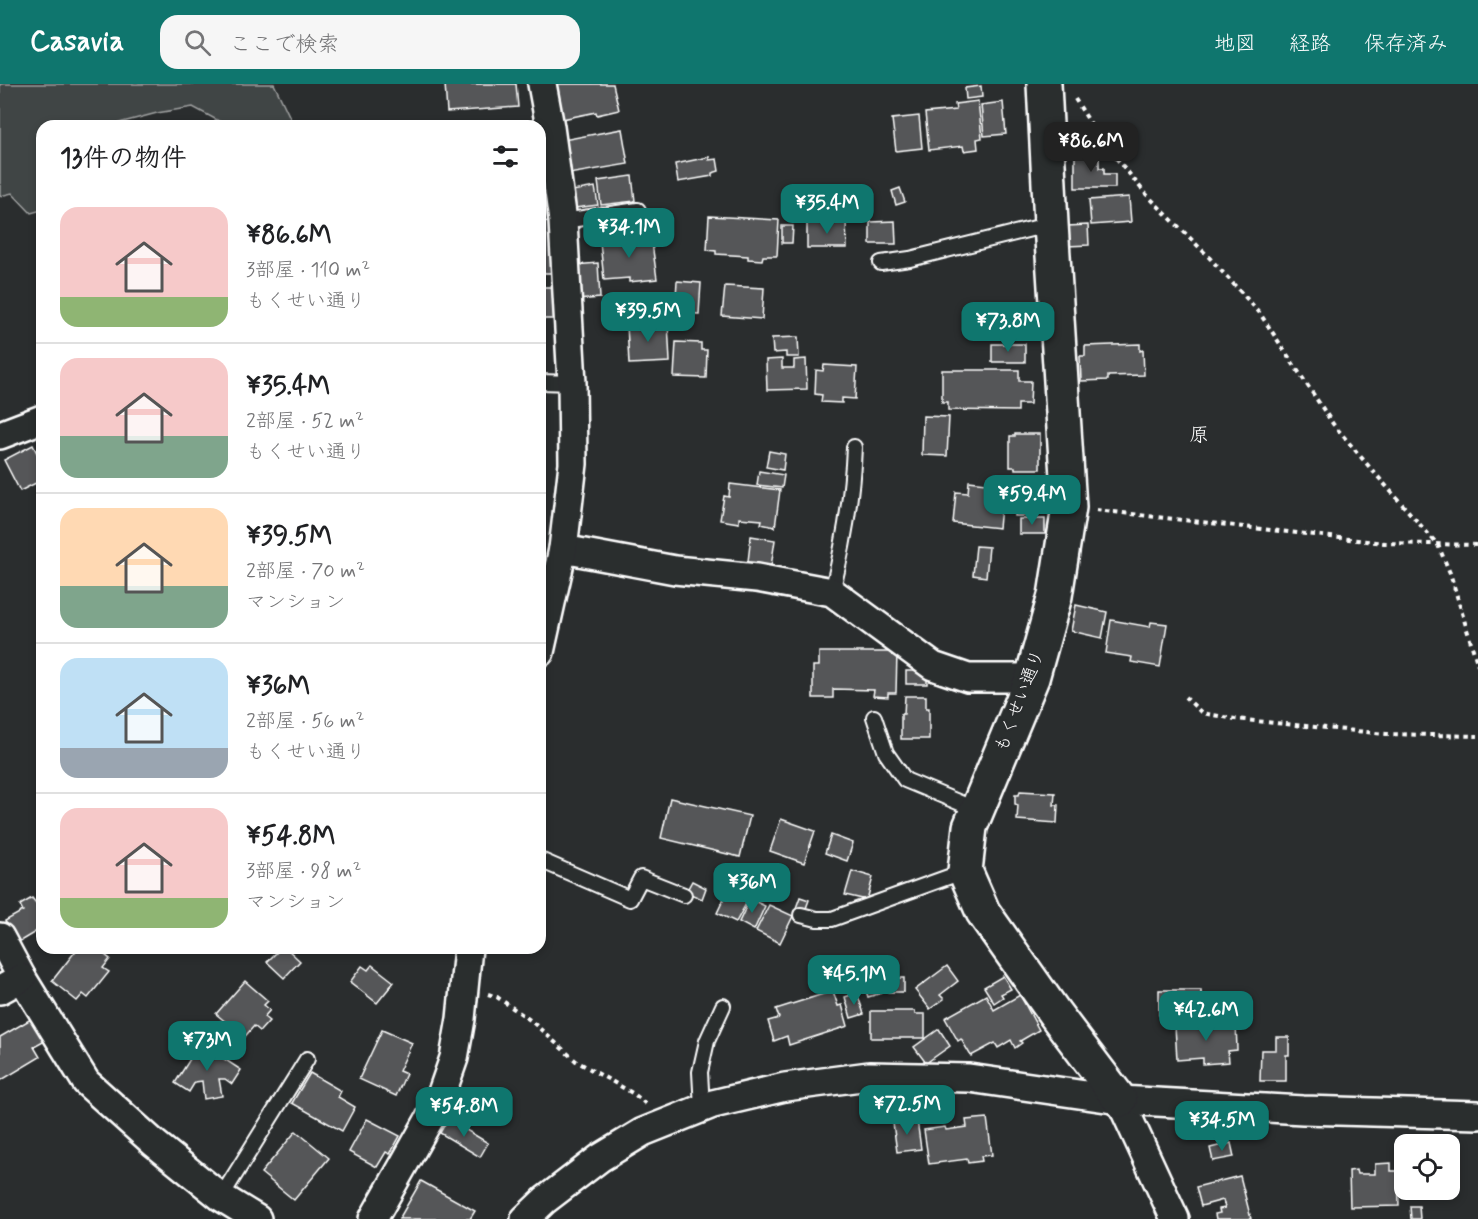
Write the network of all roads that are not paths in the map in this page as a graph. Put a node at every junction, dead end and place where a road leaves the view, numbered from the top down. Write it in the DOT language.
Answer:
graph roads {
  1 [pos="542,84"];
  2 [pos="1044,84"];
  3 [pos="638,210"];
  4 [pos="563,221"];
  5 [pos="1051,224"];
  6 [pos="881,263"];
  7 [pos="546,382"];
  8 [pos="572,383"];
  9 [pos="36,421"];
  10 [pos="0,435"];
  11 [pos="854,447"];
  12 [pos="562,549"];
  13 [pos="832,592"];
  14 [pos="546,624"];
  15 [pos="1032,678"];
  16 [pos="874,717"];
  17 [pos="977,810"];
  18 [pos="546,863"];
  19 [pos="965,871"];
  20 [pos="684,895"];
  21 [pos="801,915"];
  22 [pos="0,937"];
  23 [pos="467,954"];
  24 [pos="11,984"];
  25 [pos="723,1006"];
  26 [pos="307,1059"];
  27 [pos="1120,1100"];
  28 [pos="702,1108"];
  29 [pos="1478,1115"];
  30 [pos="221,1197"];
  31 [pos="257,1219"];
  32 [pos="373,1219"];
  33 [pos="525,1219"];
  34 [pos="1175,1219"];
  1 -- 4 [label="street"];
  2 -- 5 [label="street, もくせい通り"];
  3 -- 4 [label="lane"];
  4 -- 8 [label="street"];
  5 -- 6 [label="lane"];
  5 -- 15 [label="street, もくせい通り"];
  7 -- 8 [label="lane"];
  8 -- 12 [label="street"];
  9 -- 10 [label="street"];
  11 -- 13 [label="lane"];
  12 -- 13 [label="street"];
  12 -- 14 [label="street"];
  13 -- 15 [label="street"];
  15 -- 17 [label="street, もくせい通り"];
  16 -- 17 [label="lane"];
  17 -- 19 [label="street, もくせい通り"];
  18 -- 20 [label="lane"];
  19 -- 21 [label="lane"];
  19 -- 27 [label="street"];
  22 -- 24 [label="street"];
  23 -- 32 [label="street"];
  24 -- 30 [label="street"];
  25 -- 28 [label="lane"];
  26 -- 30 [label="lane"];
  27 -- 28 [label="street"];
  27 -- 29 [label="street"];
  27 -- 34 [label="street"];
  28 -- 33 [label="street"];
  30 -- 31 [label="street"];
}
